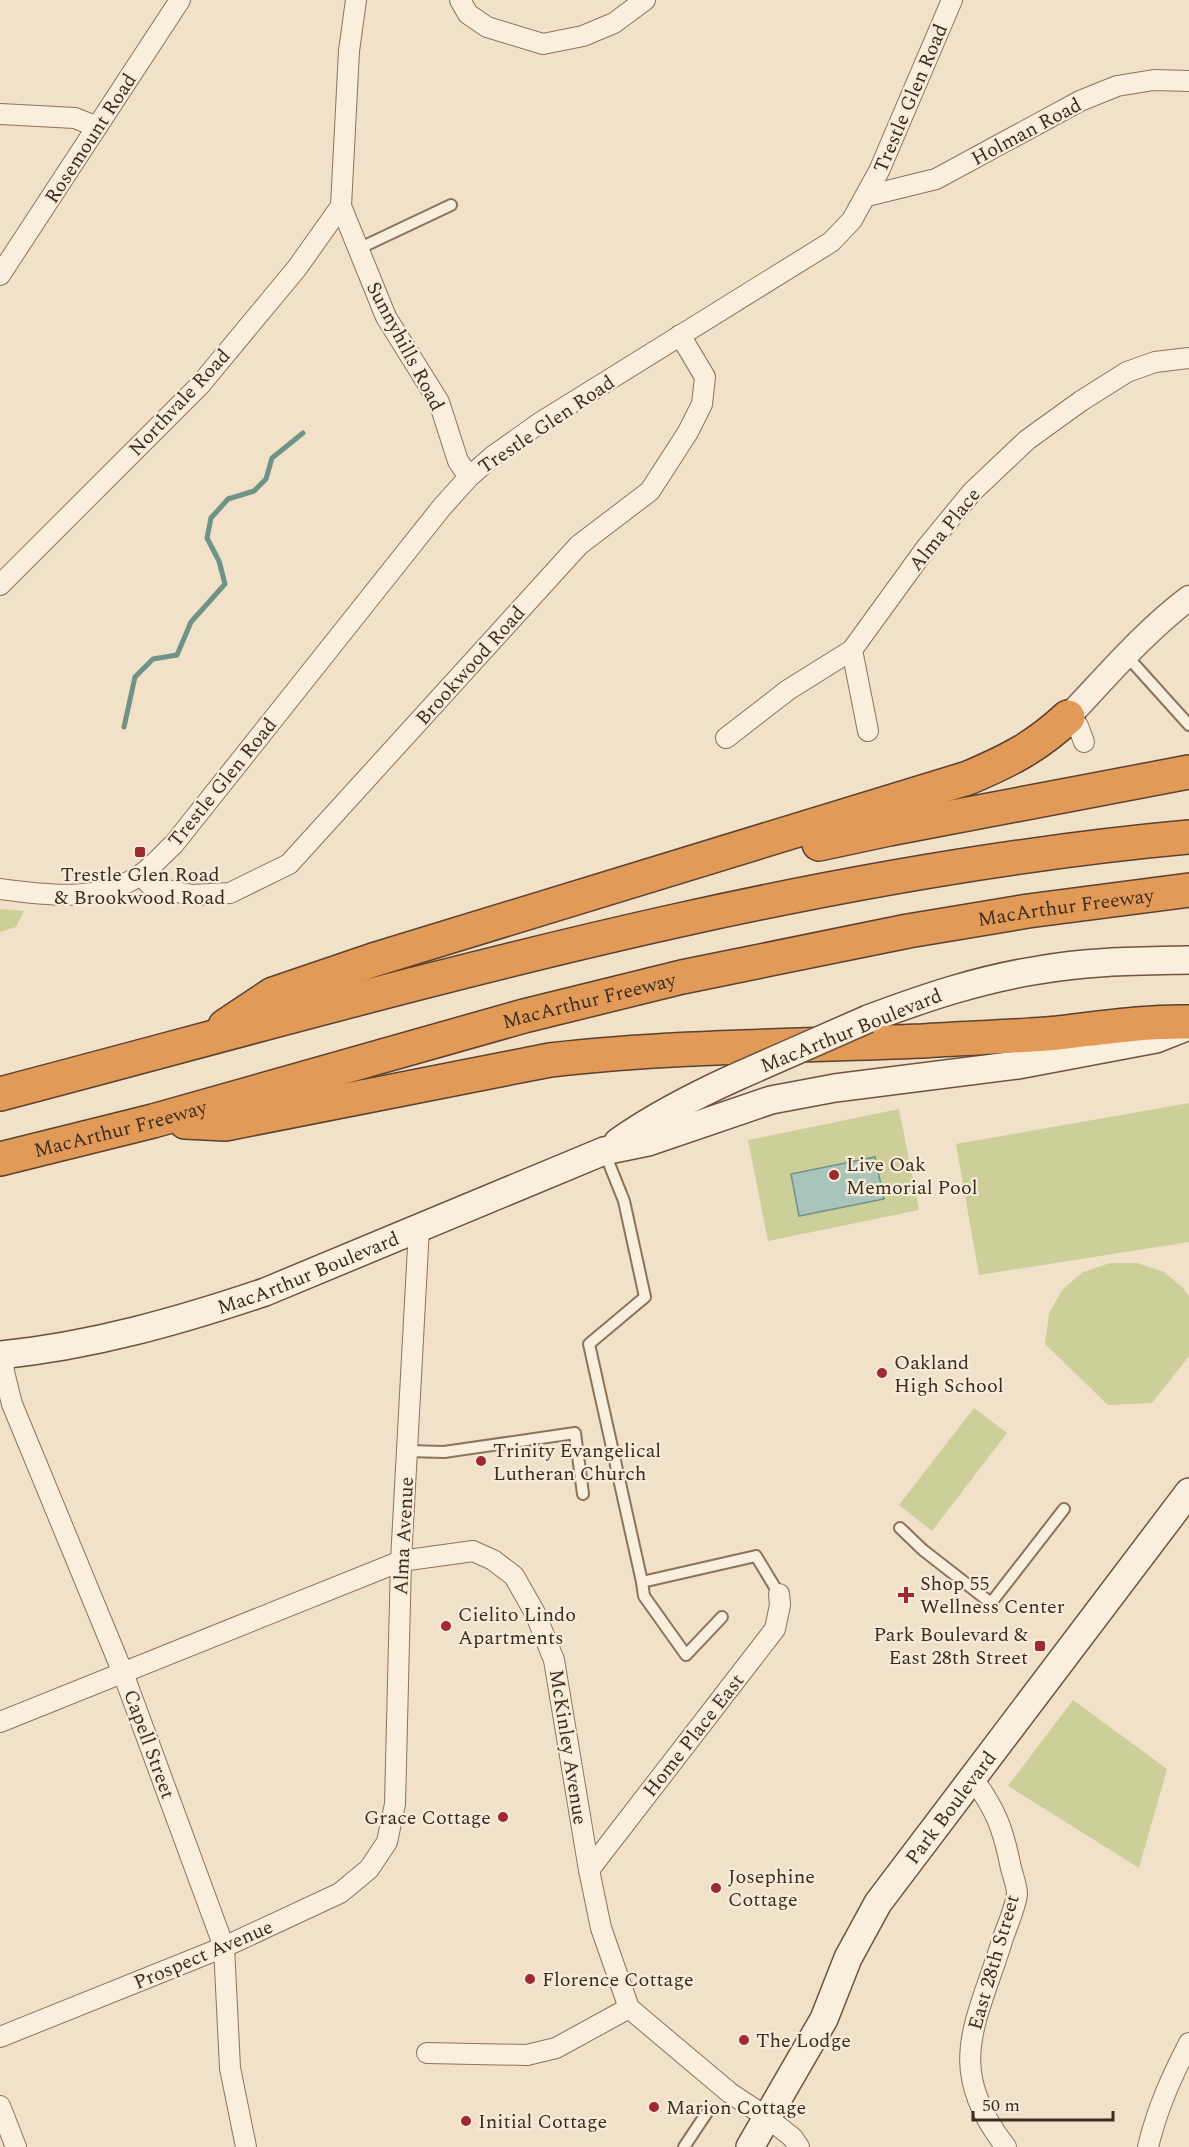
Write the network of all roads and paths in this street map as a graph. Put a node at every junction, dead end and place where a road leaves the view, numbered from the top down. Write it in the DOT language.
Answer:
graph roads {
  1 [pos="180,0"];
  2 [pos="356,0"];
  3 [pos="460,0"];
  4 [pos="645,0"];
  5 [pos="952,0"];
  6 [pos="1189,81"];
  7 [pos="0,114"];
  8 [pos="97,127"];
  9 [pos="867,196"];
  10 [pos="451,205"];
  11 [pos="341,206"];
  12 [pos="358,249"];
  13 [pos="0,275"];
  14 [pos="680,335"];
  15 [pos="1189,358"];
  16 [pos="469,477"];
  17 [pos="0,585"];
  18 [pos="1189,597"];
  19 [pos="852,650"];
  20 [pos="1126,655"];
  21 [pos="1189,725"];
  22 [pos="1076,729"];
  23 [pos="868,731"];
  24 [pos="726,738"];
  25 [pos="1189,772"];
  26 [pos="1189,837"];
  27 [pos="141,875"];
  28 [pos="0,889"];
  29 [pos="1189,890"];
  30 [pos="557,905"];
  31 [pos="1189,960"];
  32 [pos="1189,1024"];
  33 [pos="202,1041"];
  34 [pos="0,1095"];
  35 [pos="153,1121"];
  36 [pos="604,1151"];
  37 [pos="0,1159"];
  38 [pos="419,1228"];
  39 [pos="1,1354"];
  40 [pos="407,1451"];
  41 [pos="1189,1492"];
  42 [pos="583,1494"];
  43 [pos="1064,1509"];
  44 [pos="900,1528"];
  45 [pos="401,1561"];
  46 [pos="642,1582"];
  47 [pos="779,1594"];
  48 [pos="722,1617"];
  49 [pos="123,1673"];
  50 [pos="0,1722"];
  51 [pos="972,1777"];
  52 [pos="387,1842"];
  53 [pos="589,1870"];
  54 [pos="224,1947"];
  55 [pos="629,2008"];
  56 [pos="0,2037"];
  57 [pos="1189,2043"];
  58 [pos="428,2053"];
  59 [pos="0,2106"];
  60 [pos="708,2112"];
  61 [pos="768,2118"];
  62 [pos="16,2147"];
  63 [pos="246,2147"];
  64 [pos="684,2147"];
  65 [pos="750,2147"];
  66 [pos="799,2147"];
  67 [pos="1006,2147"];
  68 [pos="1148,2147"];
  1 -- 8 [label="street, Rosemount Road"];
  2 -- 11 [label="street, Sunnyhills Road"];
  3 -- 4 [label="street"];
  5 -- 9 [label="street, Trestle Glen Road"];
  6 -- 9 [label="street, Holman Road"];
  7 -- 8 [label="street"];
  8 -- 13 [label="street, Rosemount Road"];
  9 -- 14 [label="street, Trestle Glen Road"];
  10 -- 12 [label="lane"];
  11 -- 12 [label="street, Sunnyhills Road"];
  11 -- 17 [label="street, Northvale Road"];
  12 -- 16 [label="street, Sunnyhills Road"];
  14 -- 16 [label="street, Trestle Glen Road"];
  14 -- 27 [label="street, Brookwood Road"];
  15 -- 19 [label="street, Alma Place"];
  16 -- 27 [label="street, Trestle Glen Road"];
  18 -- 20 [label="street"];
  19 -- 23 [label="street"];
  19 -- 24 [label="street, Alma Place"];
  20 -- 21 [label="lane"];
  20 -- 22 [label="street"];
  22 -- 30 [label="highway"];
  25 -- 30 [label="highway"];
  26 -- 33 [label="highway"];
  27 -- 28 [label="street, Trestle Glen Road"];
  29 -- 35 [label="highway, MacArthur Freeway"];
  30 -- 33 [label="highway"];
  31 -- 36 [label="main road, MacArthur Boulevard, bridge"];
  32 -- 35 [label="highway"];
  32 -- 36 [label="main road, MacArthur Boulevard"];
  33 -- 34 [label="highway"];
  35 -- 37 [label="highway, MacArthur Freeway"];
  36 -- 38 [label="main road, MacArthur Boulevard"];
  36 -- 46 [label="lane"];
  38 -- 39 [label="main road, MacArthur Boulevard"];
  38 -- 40 [label="street, Alma Avenue"];
  39 -- 49 [label="street, Capell Street"];
  40 -- 42 [label="lane"];
  40 -- 45 [label="street, Alma Avenue"];
  41 -- 51 [label="main road, Park Boulevard"];
  43 -- 44 [label="lane"];
  45 -- 49 [label="street, McKinley Avenue"];
  45 -- 52 [label="street, Alma Avenue"];
  45 -- 53 [label="street, McKinley Avenue"];
  46 -- 47 [label="lane"];
  46 -- 48 [label="lane"];
  47 -- 53 [label="street, Home Place East"];
  49 -- 50 [label="street, McKinley Avenue"];
  49 -- 54 [label="street, Capell Street"];
  51 -- 61 [label="main road, Park Boulevard"];
  51 -- 67 [label="street, East 28th Street"];
  52 -- 54 [label="street, Prospect Avenue"];
  53 -- 55 [label="street, McKinley Avenue"];
  54 -- 56 [label="street, Prospect Avenue"];
  54 -- 63 [label="street, Capell Street"];
  55 -- 58 [label="street"];
  55 -- 61 [label="street"];
  57 -- 68 [label="street"];
  59 -- 62 [label="street"];
  60 -- 64 [label="lane"];
  61 -- 65 [label="main road, Park Boulevard"];
  61 -- 66 [label="street"];
}
